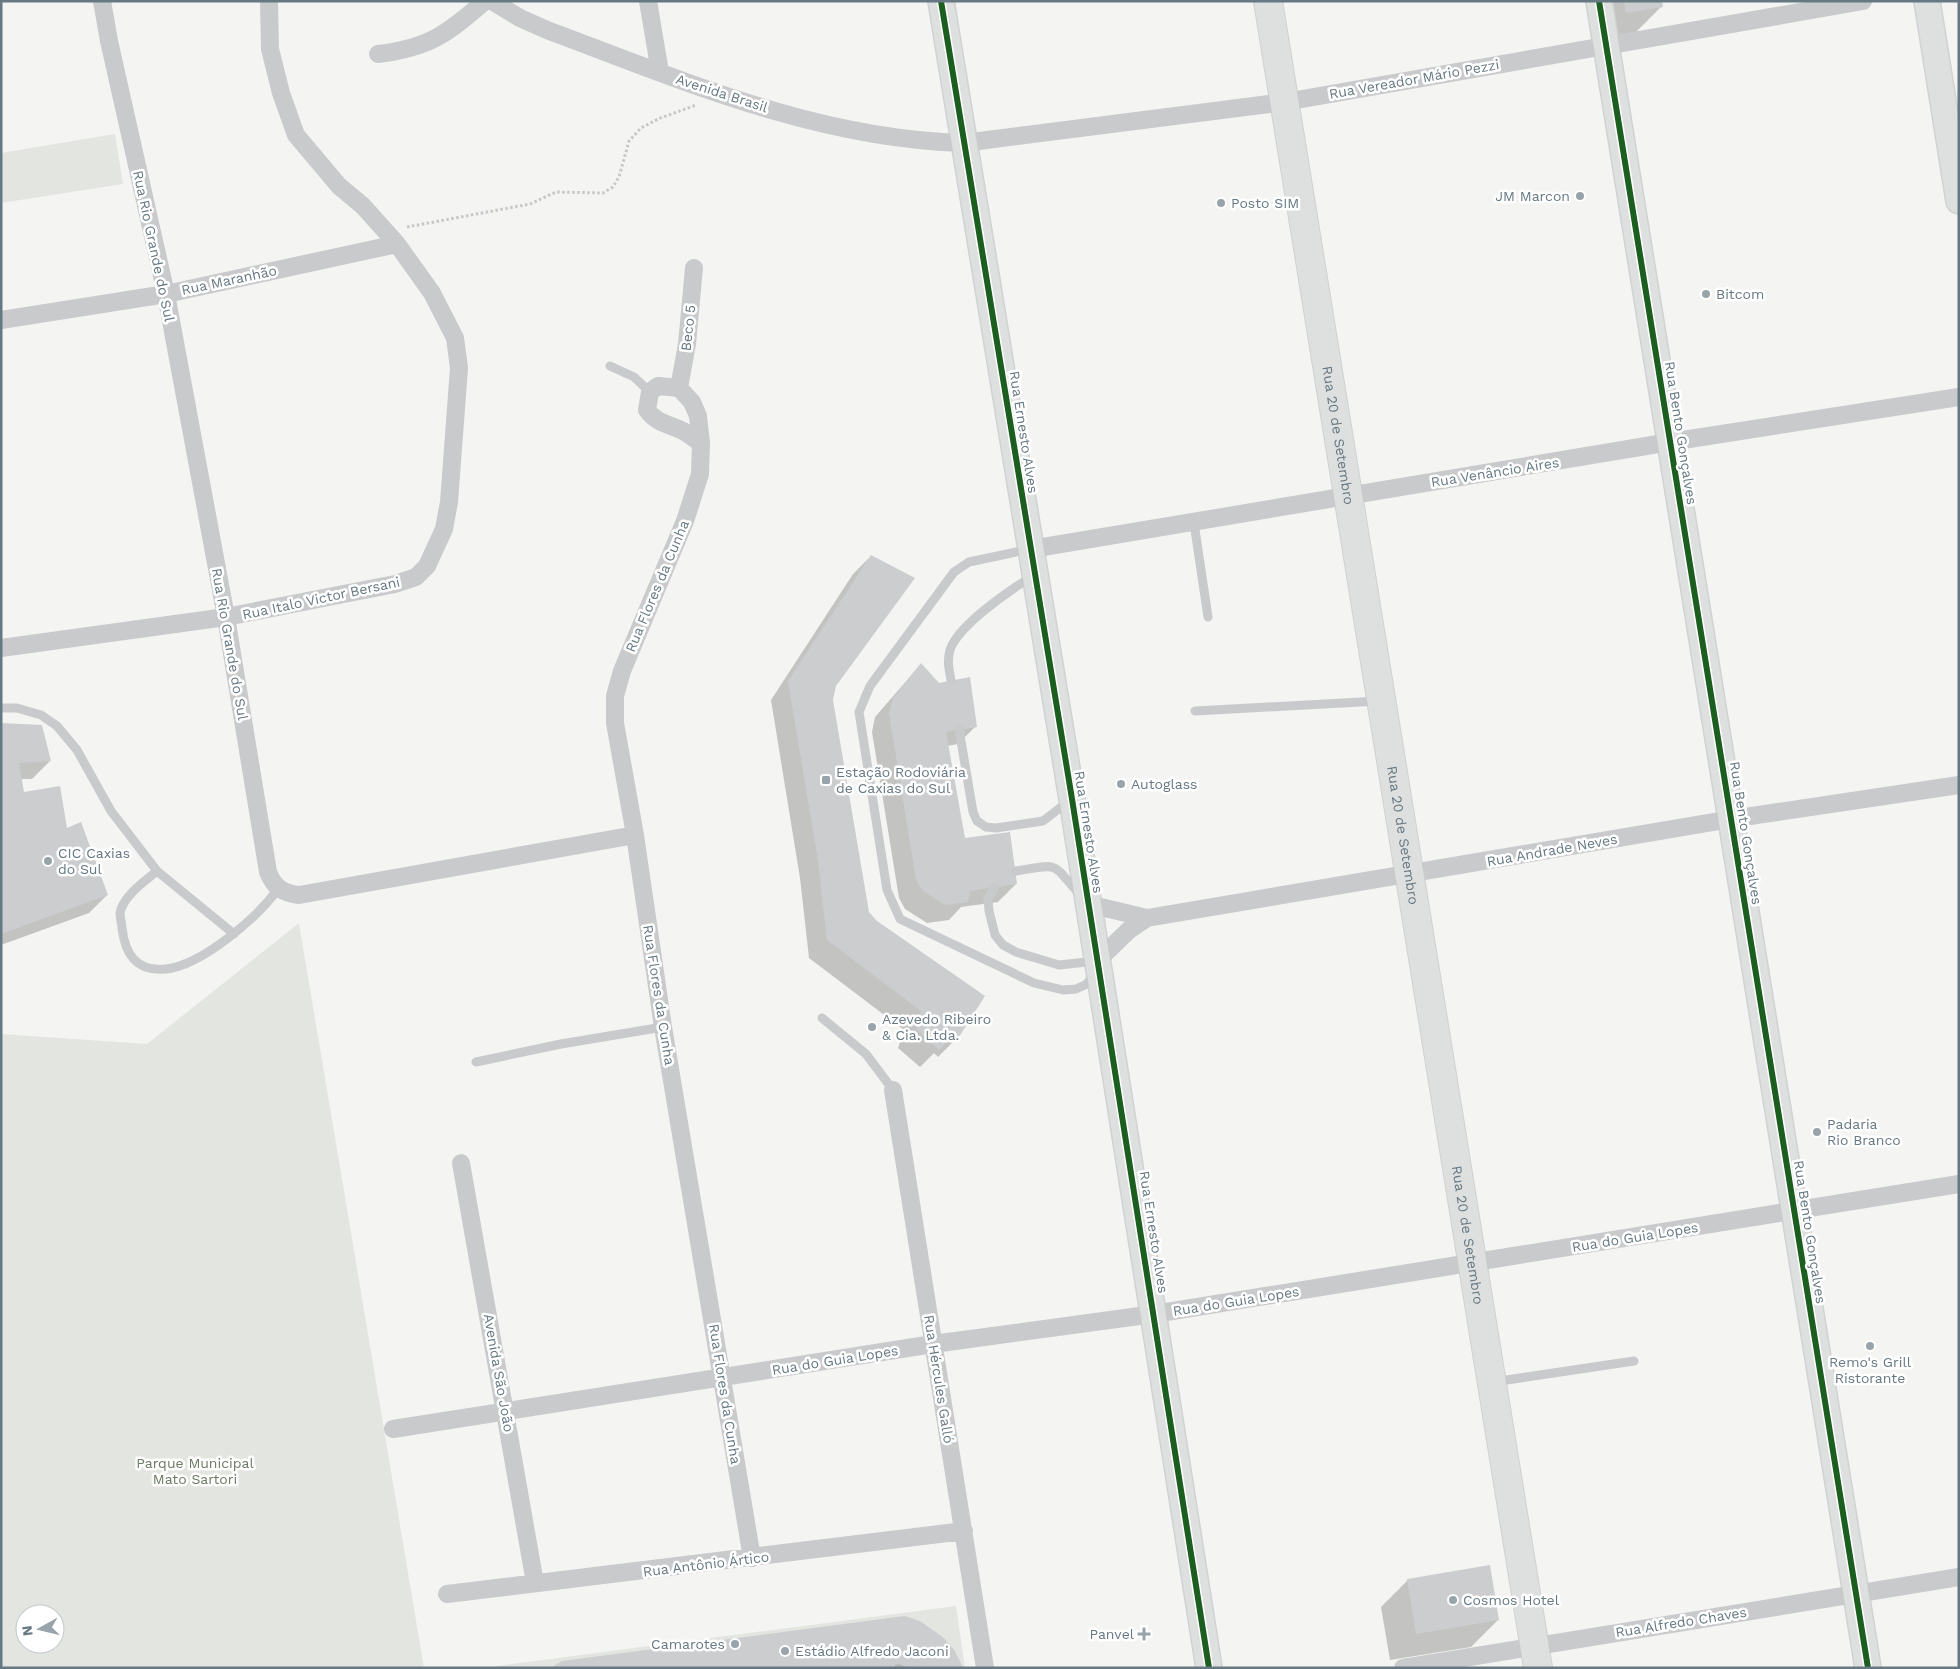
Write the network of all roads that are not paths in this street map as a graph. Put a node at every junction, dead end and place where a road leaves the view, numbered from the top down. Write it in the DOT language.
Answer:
graph roads {
  1 [pos="102,1"];
  2 [pos="269,1"];
  3 [pos="485,1"];
  4 [pos="492,1"];
  5 [pos="648,1"];
  6 [pos="941,1"];
  7 [pos="1268,1"];
  8 [pos="1599,1"];
  9 [pos="1863,1"];
  10 [pos="1926,1"];
  11 [pos="1827,4"];
  12 [pos="1607,46"];
  13 [pos="378,54"];
  14 [pos="660,72"];
  15 [pos="1285,102"];
  16 [pos="963,143"];
  17 [pos="1959,202"];
  18 [pos="392,237"];
  19 [pos="694,268"];
  20 [pos="166,294"];
  21 [pos="1,320"];
  22 [pos="610,366"];
  23 [pos="679,388"];
  24 [pos="650,392"];
  25 [pos="1959,397"];
  26 [pos="1670,442"];
  27 [pos="701,443"];
  28 [pos="1348,496"];
  29 [pos="1194,523"];
  30 [pos="1031,549"];
  31 [pos="1034,574"];
  32 [pos="1208,616"];
  33 [pos="226,617"];
  34 [pos="1,648"];
  35 [pos="951,680"];
  36 [pos="1382,701"];
  37 [pos="1,708"];
  38 [pos="1195,711"];
  39 [pos="959,730"];
  40 [pos="1959,785"];
  41 [pos="1072,799"];
  42 [pos="1731,819"];
  43 [pos="635,835"];
  44 [pos="157,871"];
  45 [pos="1016,871"];
  46 [pos="1410,874"];
  47 [pos="994,888"];
  48 [pos="278,889"];
  49 [pos="1088,904"];
  50 [pos="1147,918"];
  51 [pos="234,934"];
  52 [pos="1097,961"];
  53 [pos="822,1018"];
  54 [pos="663,1027"];
  55 [pos="476,1062"];
  56 [pos="893,1090"];
  57 [pos="462,1163"];
  58 [pos="1959,1184"];
  59 [pos="1794,1211"];
  60 [pos="1472,1263"];
  61 [pos="1154,1314"];
  62 [pos="933,1344"];
  63 [pos="1634,1361"];
  64 [pos="722,1377"];
  65 [pos="1492,1382"];
  66 [pos="506,1413"];
  67 [pos="393,1429"];
  68 [pos="964,1531"];
  69 [pos="752,1558"];
  70 [pos="1959,1576"];
  71 [pos="535,1584"];
  72 [pos="447,1594"];
  73 [pos="1856,1594"];
  74 [pos="1536,1657"];
  75 [pos="985,1668"];
  76 [pos="1209,1668"];
  77 [pos="1402,1668"];
  78 [pos="1868,1668"];
  1 -- 20 [label="street, Rua Rio Grande do Sul"];
  2 -- 18 [label="street, Rua Italo Victor Bersani"];
  3 -- 13 [label="street"];
  4 -- 14 [label="street, Avenida Brasil"];
  5 -- 14 [label="street"];
  6 -- 16 [label="street, Rua Ernesto Alves"];
  7 -- 15 [label="main road, Rua 20 de Setembro"];
  8 -- 12 [label="street, Rua Bento Gonçalves"];
  9 -- 11 [label="street, Rua Vereador Mário Pezzi"];
  10 -- 17 [label="street"];
  11 -- 12 [label="street, Rua Vereador Mário Pezzi"];
  12 -- 15 [label="street, Rua Vereador Mário Pezzi"];
  12 -- 26 [label="street, Rua Bento Gonçalves"];
  14 -- 16 [label="street, Avenida Brasil"];
  15 -- 16 [label="street, Rua Vereador Mário Pezzi"];
  15 -- 28 [label="main road, Rua 20 de Setembro"];
  16 -- 30 [label="street, Rua Ernesto Alves"];
  18 -- 20 [label="street, Rua Maranhão"];
  18 -- 33 [label="street, Rua Italo Victor Bersani"];
  19 -- 23 [label="street, Beco 5"];
  20 -- 21 [label="street, Rua Maranhão"];
  20 -- 33 [label="street, Rua Rio Grande do Sul"];
  22 -- 24 [label="lane"];
  23 -- 24 [label="street"];
  23 -- 27 [label="street, Rua Flores da Cunha"];
  24 -- 27 [label="street"];
  25 -- 26 [label="street, Rua Venâncio Aires"];
  26 -- 28 [label="street, Rua Venâncio Aires"];
  26 -- 42 [label="street, Rua Bento Gonçalves"];
  27 -- 43 [label="street, Rua Flores da Cunha"];
  28 -- 29 [label="street, Rua Venâncio Aires"];
  28 -- 36 [label="main road, Rua 20 de Setembro"];
  29 -- 30 [label="street, Rua Venâncio Aires"];
  29 -- 32 [label="lane"];
  30 -- 31 [label="street, Rua Ernesto Alves"];
  30 -- 52 [label="lane"];
  31 -- 35 [label="lane"];
  31 -- 41 [label="street, Rua Ernesto Alves"];
  33 -- 34 [label="street, Rua Italo Victor Bersani"];
  33 -- 48 [label="street, Rua Rio Grande do Sul"];
  36 -- 38 [label="lane"];
  36 -- 46 [label="main road, Rua 20 de Setembro"];
  37 -- 44 [label="lane"];
  39 -- 41 [label="lane"];
  40 -- 42 [label="street, Rua Andrade Neves"];
  41 -- 49 [label="street, Rua Ernesto Alves"];
  42 -- 46 [label="street, Rua Andrade Neves"];
  42 -- 59 [label="street, Rua Bento Gonçalves"];
  43 -- 48 [label="street"];
  43 -- 54 [label="street, Rua Flores da Cunha"];
  44 -- 51 [label="lane"];
  44 -- 51 [label="lane"];
  45 -- 49 [label="lane"];
  46 -- 50 [label="street, Rua Andrade Neves"];
  46 -- 60 [label="main road, Rua 20 de Setembro"];
  47 -- 52 [label="lane"];
  48 -- 51 [label="lane"];
  49 -- 50 [label="street, Rua Andrade Neves"];
  49 -- 52 [label="street, Rua Ernesto Alves"];
  50 -- 52 [label="street, Rua Andrade Neves"];
  52 -- 61 [label="street, Rua Ernesto Alves"];
  53 -- 56 [label="lane"];
  54 -- 55 [label="lane"];
  54 -- 64 [label="street, Rua Flores da Cunha"];
  56 -- 62 [label="street, Rua Hércules Galló"];
  57 -- 66 [label="street, Avenida São João"];
  58 -- 59 [label="street, Rua do Guia Lopes"];
  59 -- 60 [label="street, Rua do Guia Lopes"];
  59 -- 73 [label="street, Rua Bento Gonçalves"];
  60 -- 61 [label="street, Rua do Guia Lopes"];
  60 -- 65 [label="main road, Rua 20 de Setembro"];
  61 -- 62 [label="street, Rua do Guia Lopes"];
  61 -- 76 [label="street, Rua Ernesto Alves"];
  62 -- 64 [label="street, Rua do Guia Lopes"];
  62 -- 68 [label="street, Rua Hércules Galló"];
  63 -- 65 [label="lane"];
  64 -- 66 [label="street, Rua do Guia Lopes"];
  64 -- 69 [label="street, Rua Flores da Cunha"];
  65 -- 74 [label="main road, Rua 20 de Setembro"];
  66 -- 67 [label="street, Rua do Guia Lopes"];
  66 -- 71 [label="street, Avenida São João"];
  68 -- 69 [label="street, Rua Antônio Ártico"];
  68 -- 75 [label="street, Rua Hércules Galló"];
  69 -- 71 [label="street, Rua Antônio Ártico"];
  70 -- 73 [label="street, Rua Alfredo Chaves"];
  71 -- 72 [label="street, Rua Antônio Ártico"];
  73 -- 74 [label="street, Rua Alfredo Chaves"];
  73 -- 78 [label="street, Rua Bento Gonçalves"];
  74 -- 77 [label="street, Rua Alfredo Chaves"];
}
